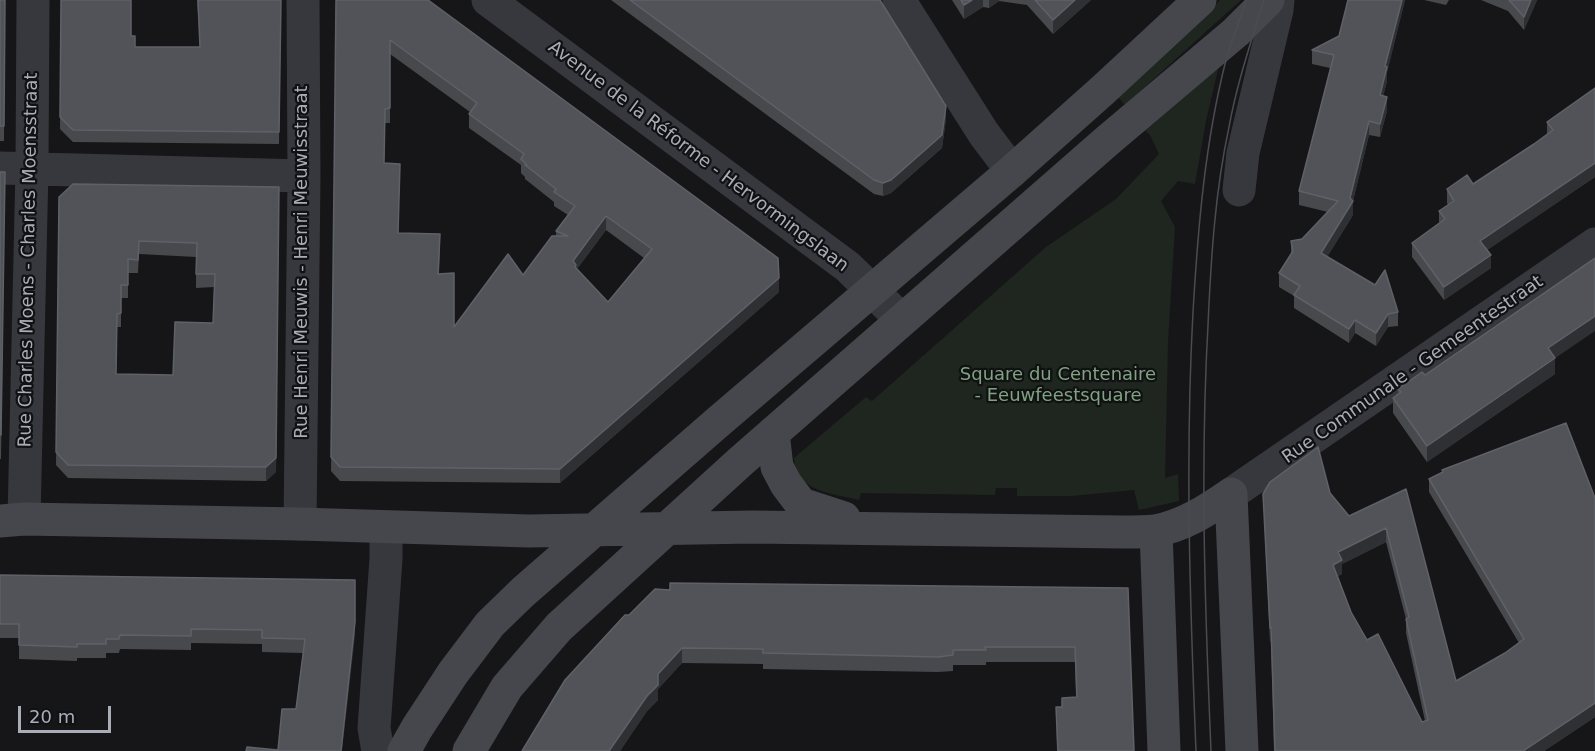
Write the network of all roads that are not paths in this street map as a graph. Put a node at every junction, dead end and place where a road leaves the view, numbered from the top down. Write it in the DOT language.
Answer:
graph roads {
  1 [pos="33,0"];
  2 [pos="303,0"];
  3 [pos="488,0"];
  4 [pos="899,0"];
  5 [pos="1200,0"];
  6 [pos="1268,0"];
  7 [pos="1278,0"];
  8 [pos="16,168"];
  9 [pos="1012,171"];
  10 [pos="304,176"];
  11 [pos="1239,190"];
  12 [pos="1595,244"];
  13 [pos="871,290"];
  14 [pos="902,320"];
  15 [pos="773,433"];
  16 [pos="1231,494"];
  17 [pos="12,520"];
  18 [pos="300,524"];
  19 [pos="386,528"];
  20 [pos="668,528"];
  21 [pos="877,528"];
  22 [pos="595,529"];
  23 [pos="1156,531"];
  24 [pos="378,751"];
  25 [pos="404,751"];
  26 [pos="469,751"];
  27 [pos="1164,751"];
  28 [pos="1242,751"];
  1 -- 8 [label="street, Rue Charles Moens - Charles Moensstraat"];
  2 -- 10 [label="street, Rue Henri Meuwis - Henri Meuwisstraat"];
  3 -- 13 [label="street, Avenue de la Réforme - Hervormingslaan"];
  4 -- 9 [label="street"];
  5 -- 9 [label="main road"];
  6 -- 14 [label="main road"];
  7 -- 11 [label="street"];
  8 -- 10 [label="street"];
  8 -- 17 [label="street, Rue Charles Moens - Charles Moensstraat"];
  9 -- 13 [label="main road"];
  10 -- 18 [label="street, Rue Henri Meuwis - Henri Meuwisstraat"];
  12 -- 16 [label="street, Rue Communale - Gemeentestraat"];
  13 -- 14 [label="street, Avenue de la Réforme - Hervormingslaan"];
  13 -- 22 [label="main road"];
  14 -- 15 [label="main road"];
  15 -- 20 [label="main road"];
  15 -- 21 [label="main road"];
  16 -- 23 [label="main road"];
  16 -- 28 [label="main road"];
  17 -- 18 [label="main road"];
  18 -- 19 [label="main road"];
  19 -- 22 [label="main road"];
  19 -- 24 [label="street"];
  20 -- 21 [label="main road"];
  20 -- 22 [label="main road"];
  20 -- 26 [label="main road"];
  21 -- 23 [label="main road"];
  22 -- 25 [label="main road"];
  23 -- 27 [label="main road"];
}
